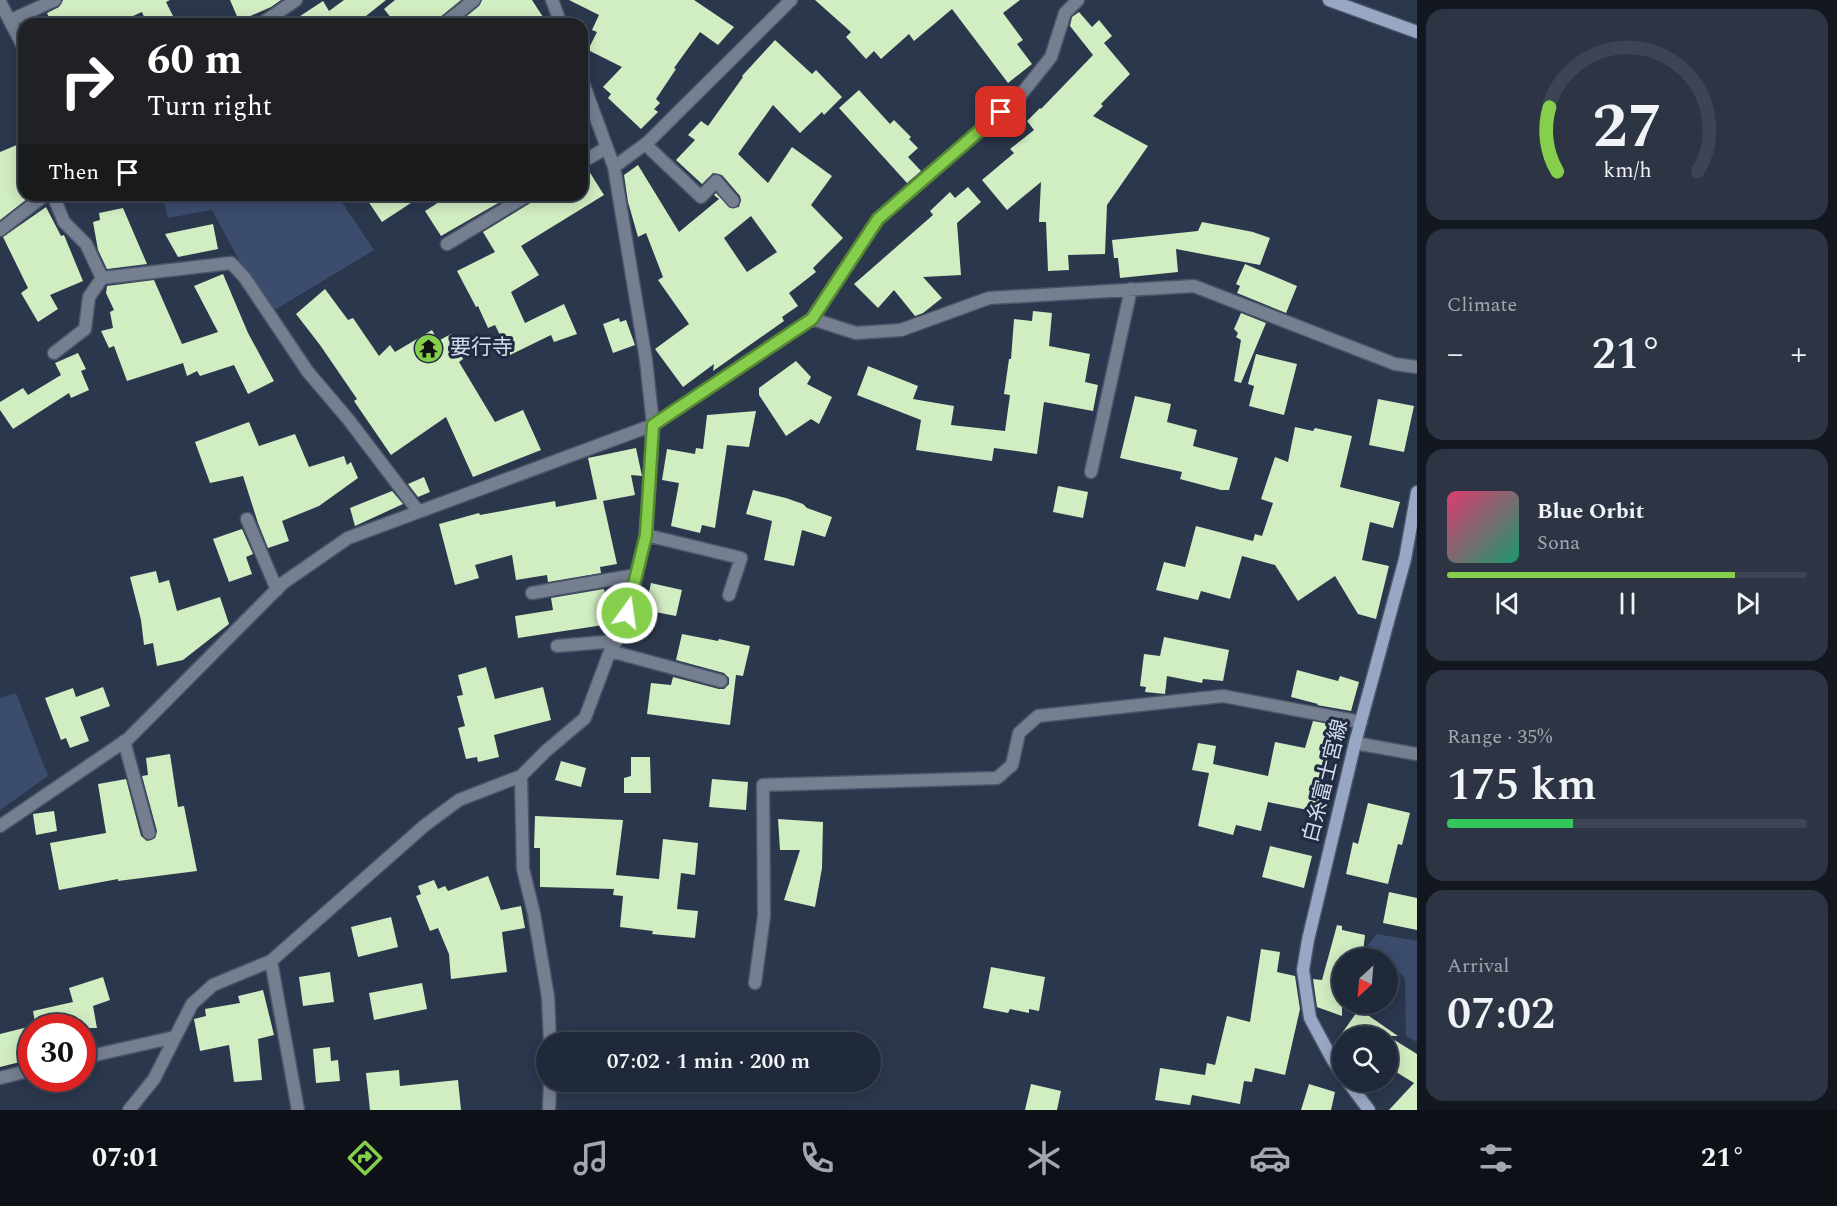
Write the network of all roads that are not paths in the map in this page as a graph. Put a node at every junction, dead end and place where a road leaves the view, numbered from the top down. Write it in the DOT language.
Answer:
graph roads {
  1 [pos="55,0"];
  2 [pos="296,0"];
  3 [pos="474,0"];
  4 [pos="552,0"];
  5 [pos="791,0"];
  6 [pos="1078,0"];
  7 [pos="1329,0"];
  8 [pos="0,2"];
  9 [pos="270,18"];
  10 [pos="452,18"];
  11 [pos="559,18"];
  12 [pos="11,20"];
  13 [pos="1417,32"];
  14 [pos="18,35"];
  15 [pos="588,97"];
  16 [pos="645,144"];
  17 [pos="606,148"];
  18 [pos="588,158"];
  19 [pos="614,167"];
  20 [pos="37,201"];
  21 [pos="55,201"];
  22 [pos="518,201"];
  23 [pos="734,201"];
  24 [pos="0,230"];
  25 [pos="447,244"];
  26 [pos="102,278"];
  27 [pos="1131,289"];
  28 [pos="812,319"];
  29 [pos="54,353"];
  30 [pos="1417,367"];
  31 [pos="653,425"];
  32 [pos="1091,472"];
  33 [pos="1417,492"];
  34 [pos="418,511"];
  35 [pos="247,519"];
  36 [pos="646,535"];
  37 [pos="636,575"];
  38 [pos="277,590"];
  39 [pos="532,593"];
  40 [pos="729,595"];
  41 [pos="557,646"];
  42 [pos="614,646"];
  43 [pos="721,681"];
  44 [pos="1361,722"];
  45 [pos="124,741"];
  46 [pos="1355,743"];
  47 [pos="1417,754"];
  48 [pos="521,776"];
  49 [pos="0,826"];
  50 [pos="149,832"];
  51 [pos="271,961"];
  52 [pos="755,983"];
  53 [pos="549,1032"];
  54 [pos="175,1037"];
  55 [pos="96,1055"];
  56 [pos="1332,1059"];
  57 [pos="18,1074"];
  58 [pos="0,1078"];
  59 [pos="550,1092"];
  60 [pos="1356,1092"];
  61 [pos="129,1110"];
  62 [pos="298,1110"];
  63 [pos="549,1110"];
  64 [pos="1369,1110"];
  1 -- 12 [label="street"];
  2 -- 9 [label="street"];
  3 -- 10 [label="street"];
  4 -- 11 [label="street"];
  5 -- 16 [label="street"];
  6 -- 28 [label="street"];
  7 -- 13 [label="main road"];
  8 -- 12 [label="street"];
  12 -- 14 [label="street"];
  15 -- 17 [label="street"];
  16 -- 19 [label="street"];
  16 -- 23 [label="street"];
  17 -- 18 [label="street"];
  17 -- 19 [label="street"];
  19 -- 31 [label="street"];
  20 -- 24 [label="street"];
  21 -- 26 [label="street"];
  22 -- 25 [label="street"];
  26 -- 29 [label="street"];
  26 -- 34 [label="street"];
  27 -- 28 [label="street"];
  27 -- 30 [label="street"];
  27 -- 32 [label="street"];
  28 -- 31 [label="street"];
  31 -- 34 [label="street"];
  31 -- 36 [label="street"];
  33 -- 44 [label="main road, 白糸富士宮線"];
  34 -- 38 [label="street"];
  35 -- 38 [label="street"];
  36 -- 37 [label="street"];
  36 -- 40 [label="street"];
  37 -- 39 [label="street"];
  37 -- 42 [label="street"];
  38 -- 45 [label="street"];
  41 -- 42 [label="street"];
  42 -- 43 [label="street"];
  42 -- 48 [label="street"];
  44 -- 46 [label="main road, 白糸富士宮線"];
  44 -- 52 [label="street"];
  45 -- 49 [label="street"];
  45 -- 50 [label="street"];
  46 -- 47 [label="street"];
  46 -- 56 [label="main road, 白糸富士宮線"];
  48 -- 51 [label="street"];
  48 -- 53 [label="street"];
  51 -- 54 [label="street"];
  51 -- 62 [label="street"];
  54 -- 55 [label="street"];
  54 -- 61 [label="street"];
  57 -- 58 [label="street"];
  59 -- 63 [label="street"];
  60 -- 64 [label="main road"];
}
